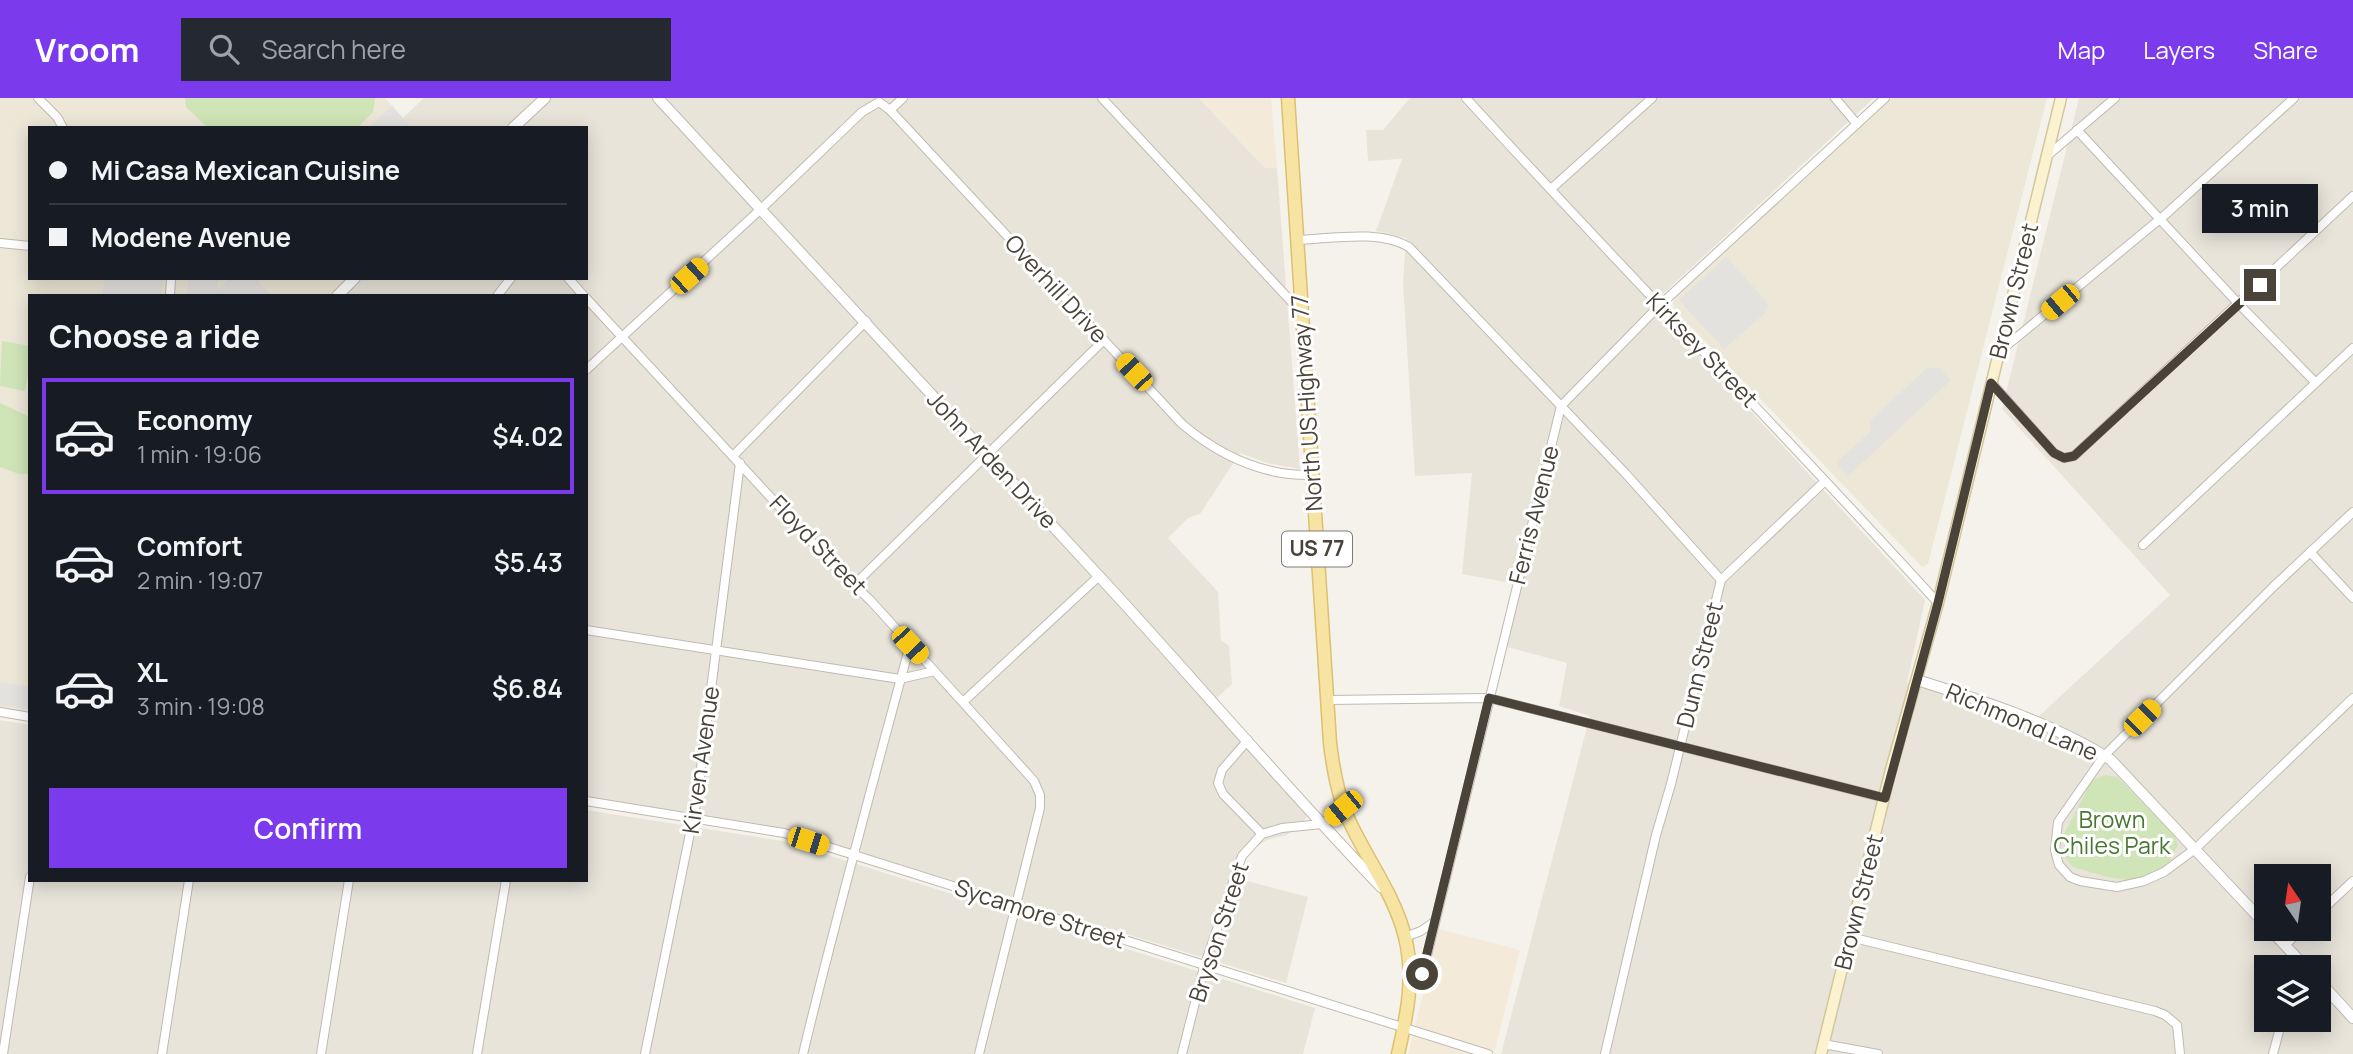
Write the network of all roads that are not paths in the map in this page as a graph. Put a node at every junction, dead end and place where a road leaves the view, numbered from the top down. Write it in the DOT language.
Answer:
graph roads {
  1 [pos="38,98"];
  2 [pos="545,98"];
  3 [pos="658,98"];
  4 [pos="903,98"];
  5 [pos="1102,98"];
  6 [pos="1288,98"];
  7 [pos="1466,98"];
  8 [pos="1652,98"];
  9 [pos="1835,98"];
  10 [pos="1885,98"];
  11 [pos="2061,98"];
  12 [pos="2115,98"];
  13 [pos="2294,98"];
  14 [pos="890,110"];
  15 [pos="1857,124"];
  16 [pos="62,126"];
  17 [pos="515,126"];
  18 [pos="2077,130"];
  19 [pos="2047,156"];
  20 [pos="1551,189"];
  21 [pos="2353,196"];
  22 [pos="762,208"];
  23 [pos="2160,218"];
  24 [pos="1296,240"];
  25 [pos="0,243"];
  26 [pos="28,246"];
  27 [pos="353,280"];
  28 [pos="509,280"];
  29 [pos="570,280"];
  30 [pos="339,294"];
  31 [pos="499,294"];
  32 [pos="582,294"];
  33 [pos="588,300"];
  34 [pos="2239,302"];
  35 [pos="1659,306"];
  36 [pos="1301,312"];
  37 [pos="866,321"];
  38 [pos="623,337"];
  39 [pos="1104,340"];
  40 [pos="2353,348"];
  41 [pos="1998,353"];
  42 [pos="588,368"];
  43 [pos="2315,382"];
  44 [pos="1991,383"];
  45 [pos="1561,406"];
  46 [pos="987,455"];
  47 [pos="733,456"];
  48 [pos="740,463"];
  49 [pos="1312,475"];
  50 [pos="1825,481"];
  51 [pos="2353,512"];
  52 [pos="2143,545"];
  53 [pos="2310,552"];
  54 [pos="1099,576"];
  55 [pos="1721,580"];
  56 [pos="854,585"];
  57 [pos="2353,598"];
  58 [pos="1938,603"];
  59 [pos="588,630"];
  60 [pos="910,645"];
  61 [pos="716,650"];
  62 [pos="934,671"];
  63 [pos="900,679"];
  64 [pos="1917,680"];
  65 [pos="1489,698"];
  66 [pos="2353,698"];
  67 [pos="1327,700"];
  68 [pos="963,702"];
  69 [pos="0,712"];
  70 [pos="28,717"];
  71 [pos="1248,740"];
  72 [pos="1681,746"];
  73 [pos="2104,755"];
  74 [pos="1885,798"];
  75 [pos="588,801"];
  76 [pos="1343,808"];
  77 [pos="693,818"];
  78 [pos="1322,824"];
  79 [pos="1262,834"];
  80 [pos="2195,849"];
  81 [pos="854,855"];
  82 [pos="2353,881"];
  83 [pos="29,882"];
  84 [pos="189,882"];
  85 [pos="349,882"];
  86 [pos="506,882"];
  87 [pos="1391,897"];
  88 [pos="2331,902"];
  89 [pos="1016,907"];
  90 [pos="2254,912"];
  91 [pos="1434,922"];
  92 [pos="1405,937"];
  93 [pos="1850,937"];
  94 [pos="2282,942"];
  95 [pos="2288,942"];
  96 [pos="2285,945"];
  97 [pos="2292,955"];
  98 [pos="1204,967"];
  99 [pos="1410,985"];
  100 [pos="2331,994"];
  101 [pos="2353,1018"];
  102 [pos="1404,1028"];
  103 [pos="2279,1032"];
  104 [pos="1822,1049"];
  105 [pos="3,1054"];
  106 [pos="162,1054"];
  107 [pos="321,1054"];
  108 [pos="477,1054"];
  109 [pos="645,1054"];
  110 [pos="803,1054"];
  111 [pos="979,1054"];
  112 [pos="1182,1054"];
  113 [pos="1398,1054"];
  114 [pos="1488,1054"];
  115 [pos="1605,1054"];
  116 [pos="1878,1054"];
  117 [pos="2180,1054"];
  118 [pos="2273,1054"];
  1 -- 16 [label="street"];
  2 -- 17 [label="street"];
  3 -- 22 [label="street, John Arden Drive"];
  4 -- 14 [label="street"];
  5 -- 36 [label="street"];
  6 -- 24 [label="main road, North US Highway 77 / US 77"];
  7 -- 20 [label="street, Kirksey Street"];
  8 -- 20 [label="street"];
  9 -- 15 [label="street"];
  10 -- 15 [label="street"];
  11 -- 19 [label="main road, Brown Street"];
  12 -- 18 [label="street"];
  13 -- 23 [label="street"];
  14 -- 22 [label="street"];
  14 -- 39 [label="street, Overhill Drive"];
  15 -- 35 [label="street"];
  18 -- 19 [label="street"];
  18 -- 23 [label="street"];
  19 -- 41 [label="main road, Brown Street"];
  20 -- 35 [label="street, Kirksey Street"];
  21 -- 34 [label="street"];
  22 -- 37 [label="street, John Arden Drive"];
  22 -- 38 [label="street"];
  23 -- 34 [label="street"];
  23 -- 41 [label="street"];
  24 -- 36 [label="main road, North US Highway 77 / US 77"];
  24 -- 45 [label="street"];
  25 -- 26 [label="street"];
  27 -- 30 [label="street"];
  28 -- 31 [label="street"];
  29 -- 32 [label="street, Floyd Street"];
  33 -- 38 [label="street, Floyd Street"];
  34 -- 43 [label="street"];
  34 -- 44 [label="street"];
  35 -- 45 [label="street"];
  35 -- 50 [label="street, Kirksey Street"];
  36 -- 49 [label="main road, North US Highway 77 / US 77"];
  37 -- 46 [label="street, John Arden Drive"];
  37 -- 47 [label="street"];
  38 -- 42 [label="street"];
  38 -- 47 [label="street, Floyd Street"];
  39 -- 46 [label="street"];
  39 -- 49 [label="street, Overhill Drive"];
  40 -- 43 [label="street"];
  41 -- 44 [label="main road, Brown Street"];
  43 -- 52 [label="street"];
  44 -- 58 [label="main road, Brown Street"];
  45 -- 55 [label="street"];
  45 -- 65 [label="street, Ferris Avenue"];
  46 -- 54 [label="street, John Arden Drive"];
  46 -- 56 [label="street"];
  47 -- 48 [label="street, Floyd Street"];
  48 -- 56 [label="street, Floyd Street"];
  48 -- 61 [label="street, Kirven Avenue"];
  49 -- 67 [label="main road, North US Highway 77 / US 77"];
  50 -- 55 [label="street, Dunn Street"];
  50 -- 58 [label="street, Kirksey Street"];
  51 -- 53 [label="street"];
  53 -- 57 [label="street"];
  53 -- 73 [label="street"];
  54 -- 68 [label="street"];
  54 -- 71 [label="street, John Arden Drive"];
  55 -- 72 [label="street, Dunn Street"];
  56 -- 60 [label="street, Floyd Street"];
  58 -- 64 [label="main road, Brown Street"];
  59 -- 61 [label="street"];
  60 -- 62 [label="street, Floyd Street"];
  60 -- 63 [label="street"];
  61 -- 63 [label="street"];
  61 -- 77 [label="street, Kirven Avenue"];
  62 -- 63 [label="street"];
  62 -- 68 [label="street, Floyd Street"];
  63 -- 81 [label="street"];
  64 -- 73 [label="street, Richmond Lane"];
  64 -- 74 [label="main road, Brown Street"];
  65 -- 67 [label="street"];
  65 -- 72 [label="street"];
  65 -- 91 [label="street, Ferris Avenue"];
  66 -- 80 [label="street"];
  67 -- 76 [label="main road, North US Highway 77 / US 77"];
  68 -- 89 [label="street, Floyd Street"];
  69 -- 70 [label="street"];
  71 -- 78 [label="street, John Arden Drive"];
  71 -- 79 [label="street"];
  72 -- 74 [label="street"];
  72 -- 115 [label="street, Dunn Street"];
  73 -- 80 [label="street, Richmond Lane"];
  73 -- 80 [label="street"];
  74 -- 93 [label="main road, Brown Street"];
  75 -- 77 [label="street, Sycamore Street"];
  76 -- 78 [label="street"];
  76 -- 87 [label="main road, North US Highway 77 / US 77"];
  77 -- 81 [label="street, Sycamore Street"];
  77 -- 109 [label="street, Kirven Avenue"];
  78 -- 79 [label="street, Bryson Street"];
  78 -- 87 [label="street"];
  79 -- 98 [label="street, Bryson Street"];
  80 -- 90 [label="street, Richmond Lane"];
  81 -- 89 [label="street, Sycamore Street"];
  81 -- 110 [label="street"];
  82 -- 88 [label="street"];
  83 -- 105 [label="street"];
  84 -- 106 [label="street"];
  85 -- 107 [label="street"];
  86 -- 108 [label="street"];
  87 -- 92 [label="main road, North US Highway 77 / US 77"];
  89 -- 98 [label="street, Sycamore Street"];
  89 -- 111 [label="street"];
  91 -- 92 [label="street"];
  91 -- 99 [label="street, Ferris Avenue"];
  92 -- 99 [label="main road, North US Highway 77 / US 77"];
  93 -- 104 [label="main road, Brown Street"];
  93 -- 117 [label="street"];
  94 -- 96 [label="street"];
  95 -- 96 [label="street"];
  96 -- 97 [label="street"];
  98 -- 102 [label="street, Sycamore Street"];
  98 -- 112 [label="street, Bryson Street"];
  99 -- 102 [label="main road, Ferris Avenue / US 77"];
  100 -- 101 [label="street"];
  102 -- 113 [label="main road, Ferris Avenue / US 77"];
  102 -- 114 [label="street, Sycamore Street"];
  103 -- 118 [label="street"];
  104 -- 116 [label="street"];
}
